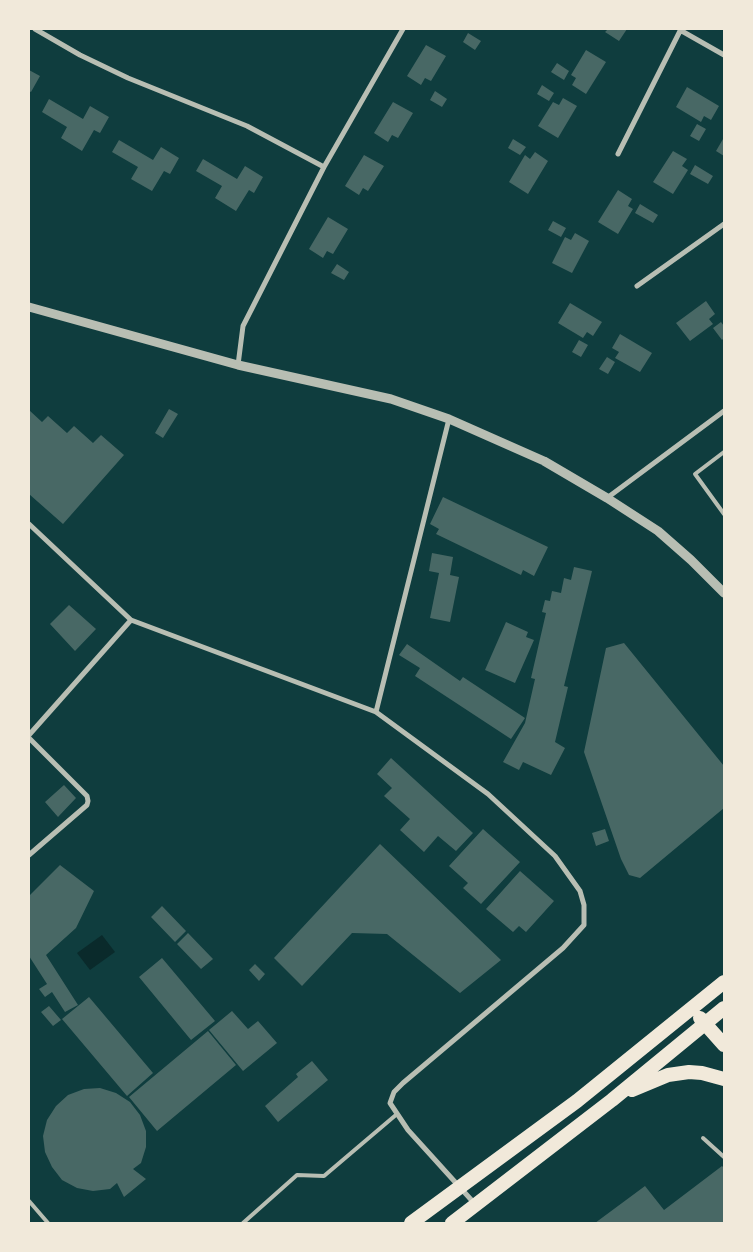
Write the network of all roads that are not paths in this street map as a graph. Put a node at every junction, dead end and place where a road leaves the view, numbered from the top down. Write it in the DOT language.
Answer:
graph roads {
  1 [pos="34,29"];
  2 [pos="403,29"];
  3 [pos="680,29"];
  4 [pos="724,55"];
  5 [pos="618,154"];
  6 [pos="324,167"];
  7 [pos="724,224"];
  8 [pos="637,286"];
  9 [pos="29,307"];
  10 [pos="238,365"];
  11 [pos="724,411"];
  12 [pos="449,419"];
  13 [pos="724,452"];
  14 [pos="607,498"];
  15 [pos="724,514"];
  16 [pos="29,524"];
  17 [pos="724,593"];
  18 [pos="131,620"];
  19 [pos="376,712"];
  20 [pos="29,737"];
  21 [pos="29,855"];
  22 [pos="722,989"];
  23 [pos="724,1008"];
  24 [pos="692,1010"];
  25 [pos="705,1023"];
  26 [pos="724,1045"];
  27 [pos="724,1079"];
  28 [pos="612,1100"];
  29 [pos="397,1114"];
  30 [pos="703,1138"];
  31 [pos="724,1157"];
  32 [pos="459,1186"];
  33 [pos="29,1201"];
  34 [pos="476,1204"];
  35 [pos="48,1223"];
  36 [pos="243,1223"];
  37 [pos="411,1223"];
  38 [pos="452,1223"];
  1 -- 6 [label="street"];
  2 -- 6 [label="street"];
  3 -- 4 [label="street"];
  3 -- 5 [label="street"];
  6 -- 10 [label="street"];
  7 -- 8 [label="street"];
  9 -- 10 [label="street"];
  10 -- 12 [label="street"];
  11 -- 14 [label="street"];
  12 -- 14 [label="street"];
  12 -- 19 [label="street"];
  13 -- 15 [label="lane"];
  14 -- 17 [label="street"];
  16 -- 18 [label="street"];
  18 -- 19 [label="street"];
  18 -- 20 [label="street"];
  19 -- 29 [label="street"];
  20 -- 21 [label="street"];
  22 -- 24 [label="highway"];
  23 -- 25 [label="highway"];
  24 -- 25 [label="highway"];
  24 -- 32 [label="highway"];
  25 -- 26 [label="highway"];
  25 -- 28 [label="highway"];
  27 -- 28 [label="highway"];
  28 -- 34 [label="highway"];
  29 -- 32 [label="street"];
  29 -- 36 [label="lane"];
  30 -- 31 [label="lane"];
  32 -- 34 [label="street"];
  32 -- 37 [label="highway"];
  33 -- 35 [label="lane"];
  34 -- 38 [label="highway"];
}
